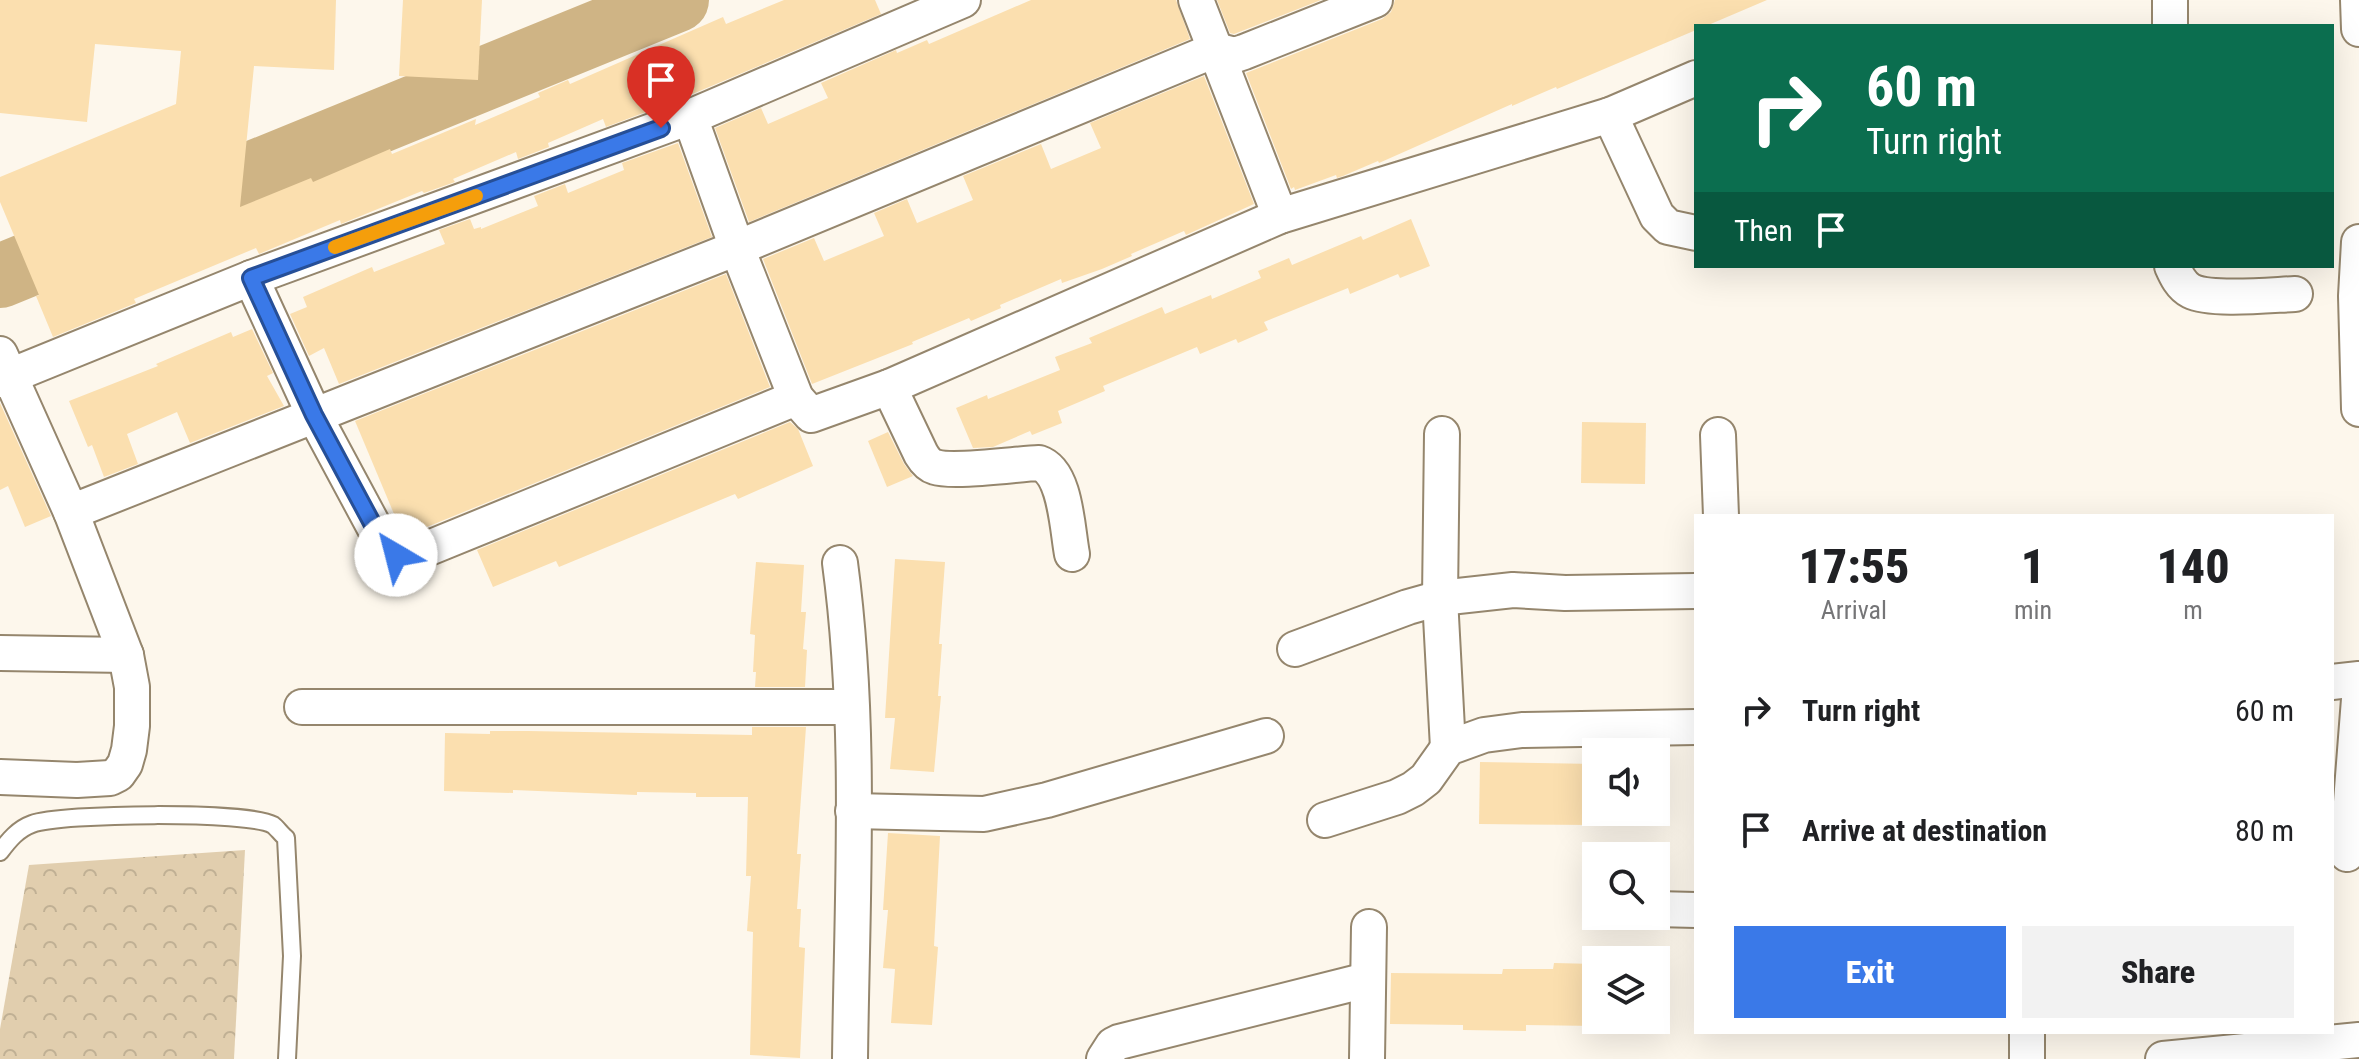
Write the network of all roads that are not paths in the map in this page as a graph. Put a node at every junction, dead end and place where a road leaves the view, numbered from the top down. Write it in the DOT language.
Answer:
graph roads {
  1 [pos="963,0"];
  2 [pos="1196,0"];
  3 [pos="1375,0"];
  4 [pos="2170,0"];
  5 [pos="2358,0"];
  6 [pos="2170,24"];
  7 [pos="2359,29"];
  8 [pos="1215,50"];
  9 [pos="1694,79"];
  10 [pos="1610,115"];
  11 [pos="690,117"];
  12 [pos="1280,216"];
  13 [pos="1694,233"];
  14 [pos="2359,242"];
  15 [pos="737,248"];
  16 [pos="2173,268"];
  17 [pos="251,278"];
  18 [pos="2295,294"];
  19 [pos="2358,337"];
  20 [pos="3,370"];
  21 [pos="889,387"];
  22 [pos="796,398"];
  23 [pos="2359,409"];
  24 [pos="314,415"];
  25 [pos="1442,434"];
  26 [pos="1718,435"];
  27 [pos="71,512"];
  28 [pos="1721,514"];
  29 [pos="1072,554"];
  30 [pos="840,563"];
  31 [pos="1694,591"];
  32 [pos="1440,598"];
  33 [pos="1295,649"];
  34 [pos="0,653"];
  35 [pos="126,655"];
  36 [pos="2359,679"];
  37 [pos="2334,682"];
  38 [pos="2359,699"];
  39 [pos="302,707"];
  40 [pos="851,707"];
  41 [pos="1694,727"];
  42 [pos="1266,736"];
  43 [pos="1448,748"];
  44 [pos="0,777"];
  45 [pos="853,811"];
  46 [pos="1325,820"];
  47 [pos="0,852"];
  48 [pos="2346,854"];
  49 [pos="1670,909"];
  50 [pos="1694,910"];
  51 [pos="1369,927"];
  52 [pos="1367,980"];
  53 [pos="2027,1034"];
  54 [pos="2359,1040"];
  55 [pos="287,1059"];
  56 [pos="850,1059"];
  57 [pos="1104,1059"];
  58 [pos="1367,1059"];
  59 [pos="2027,1059"];
  60 [pos="2163,1059"];
  1 -- 11 [label="street"];
  2 -- 8 [label="street"];
  3 -- 8 [label="street"];
  4 -- 6 [label="street"];
  5 -- 7 [label="street"];
  8 -- 12 [label="street"];
  8 -- 15 [label="street"];
  9 -- 10 [label="street"];
  10 -- 12 [label="street"];
  10 -- 13 [label="street"];
  11 -- 15 [label="street"];
  11 -- 17 [label="street"];
  12 -- 21 [label="street"];
  14 -- 19 [label="street"];
  15 -- 22 [label="street"];
  15 -- 24 [label="street"];
  16 -- 18 [label="street"];
  17 -- 20 [label="street"];
  17 -- 24 [label="street"];
  19 -- 23 [label="street"];
  20 -- 27 [label="street"];
  21 -- 22 [label="street"];
  21 -- 29 [label="street"];
  22 -- 24 [label="street"];
  24 -- 27 [label="street"];
  25 -- 32 [label="street"];
  26 -- 28 [label="street"];
  27 -- 35 [label="street"];
  30 -- 40 [label="street"];
  31 -- 32 [label="street"];
  32 -- 33 [label="street"];
  32 -- 43 [label="street"];
  34 -- 35 [label="street"];
  35 -- 44 [label="street"];
  36 -- 37 [label="street"];
  38 -- 48 [label="street"];
  39 -- 40 [label="street"];
  40 -- 45 [label="street"];
  41 -- 43 [label="street"];
  42 -- 45 [label="street"];
  43 -- 46 [label="street"];
  45 -- 56 [label="street"];
  47 -- 55 [label="lane"];
  49 -- 50 [label="street"];
  51 -- 52 [label="street"];
  52 -- 57 [label="street"];
  52 -- 58 [label="street"];
  53 -- 59 [label="street"];
  54 -- 60 [label="street"];
}
